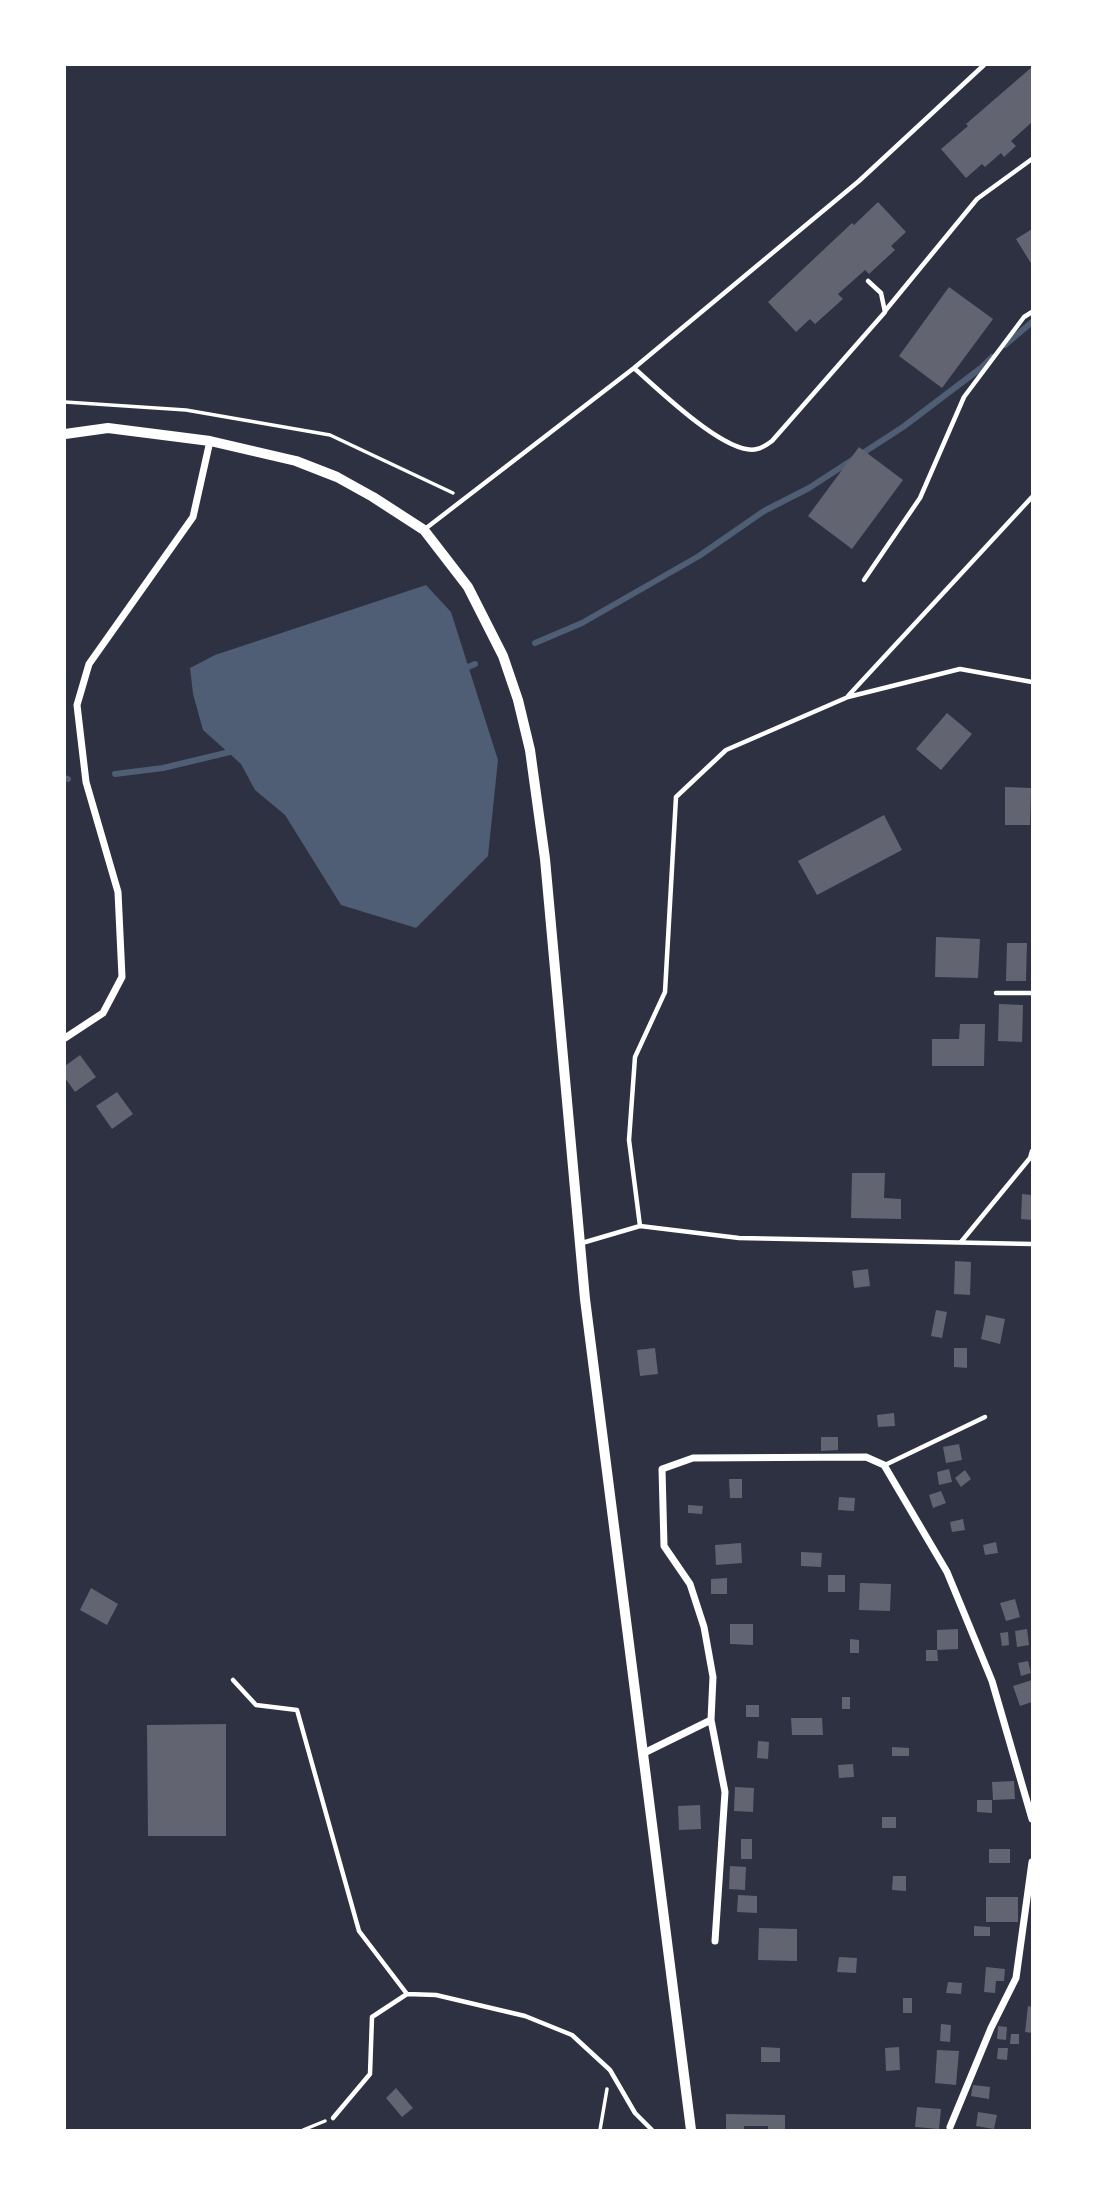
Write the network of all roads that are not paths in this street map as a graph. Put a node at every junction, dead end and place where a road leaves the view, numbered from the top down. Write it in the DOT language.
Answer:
graph roads {
  1 [pos="984,65"];
  2 [pos="1032,159"];
  3 [pos="868,281"];
  4 [pos="885,312"];
  5 [pos="1032,312"];
  6 [pos="634,368"];
  7 [pos="65,434"];
  8 [pos="210,441"];
  9 [pos="1032,497"];
  10 [pos="424,530"];
  11 [pos="864,580"];
  12 [pos="1032,682"];
  13 [pos="848,697"];
  14 [pos="996,993"];
  15 [pos="1032,993"];
  16 [pos="65,1038"];
  17 [pos="1032,1151"];
  18 [pos="640,1226"];
  19 [pos="961,1242"];
  20 [pos="582,1244"];
  21 [pos="1032,1244"];
  22 [pos="985,1417"];
  23 [pos="884,1465"];
  24 [pos="233,1679"];
  25 [pos="711,1720"];
  26 [pos="644,1753"];
  27 [pos="1032,1819"];
  28 [pos="1032,1862"];
  29 [pos="715,1941"];
  30 [pos="407,1994"];
  31 [pos="333,2118"];
  32 [pos="950,2127"];
  33 [pos="652,2130"];
  34 [pos="691,2130"];
  1 -- 6 [label="lane"];
  2 -- 4 [label="lane"];
  3 -- 4 [label="lane"];
  4 -- 6 [label="lane"];
  5 -- 11 [label="lane"];
  6 -- 10 [label="lane"];
  7 -- 8 [label="main road"];
  8 -- 10 [label="main road"];
  8 -- 16 [label="street"];
  9 -- 13 [label="lane"];
  10 -- 20 [label="main road"];
  12 -- 13 [label="lane"];
  13 -- 18 [label="lane"];
  14 -- 15 [label="lane"];
  17 -- 19 [label="lane"];
  18 -- 19 [label="lane"];
  18 -- 20 [label="lane"];
  19 -- 21 [label="lane"];
  20 -- 26 [label="main road"];
  22 -- 23 [label="lane"];
  23 -- 25 [label="street"];
  23 -- 27 [label="street"];
  24 -- 30 [label="lane"];
  25 -- 26 [label="street"];
  25 -- 29 [label="street"];
  26 -- 34 [label="main road"];
  28 -- 32 [label="street"];
  30 -- 31 [label="lane"];
  30 -- 33 [label="lane"];
}
